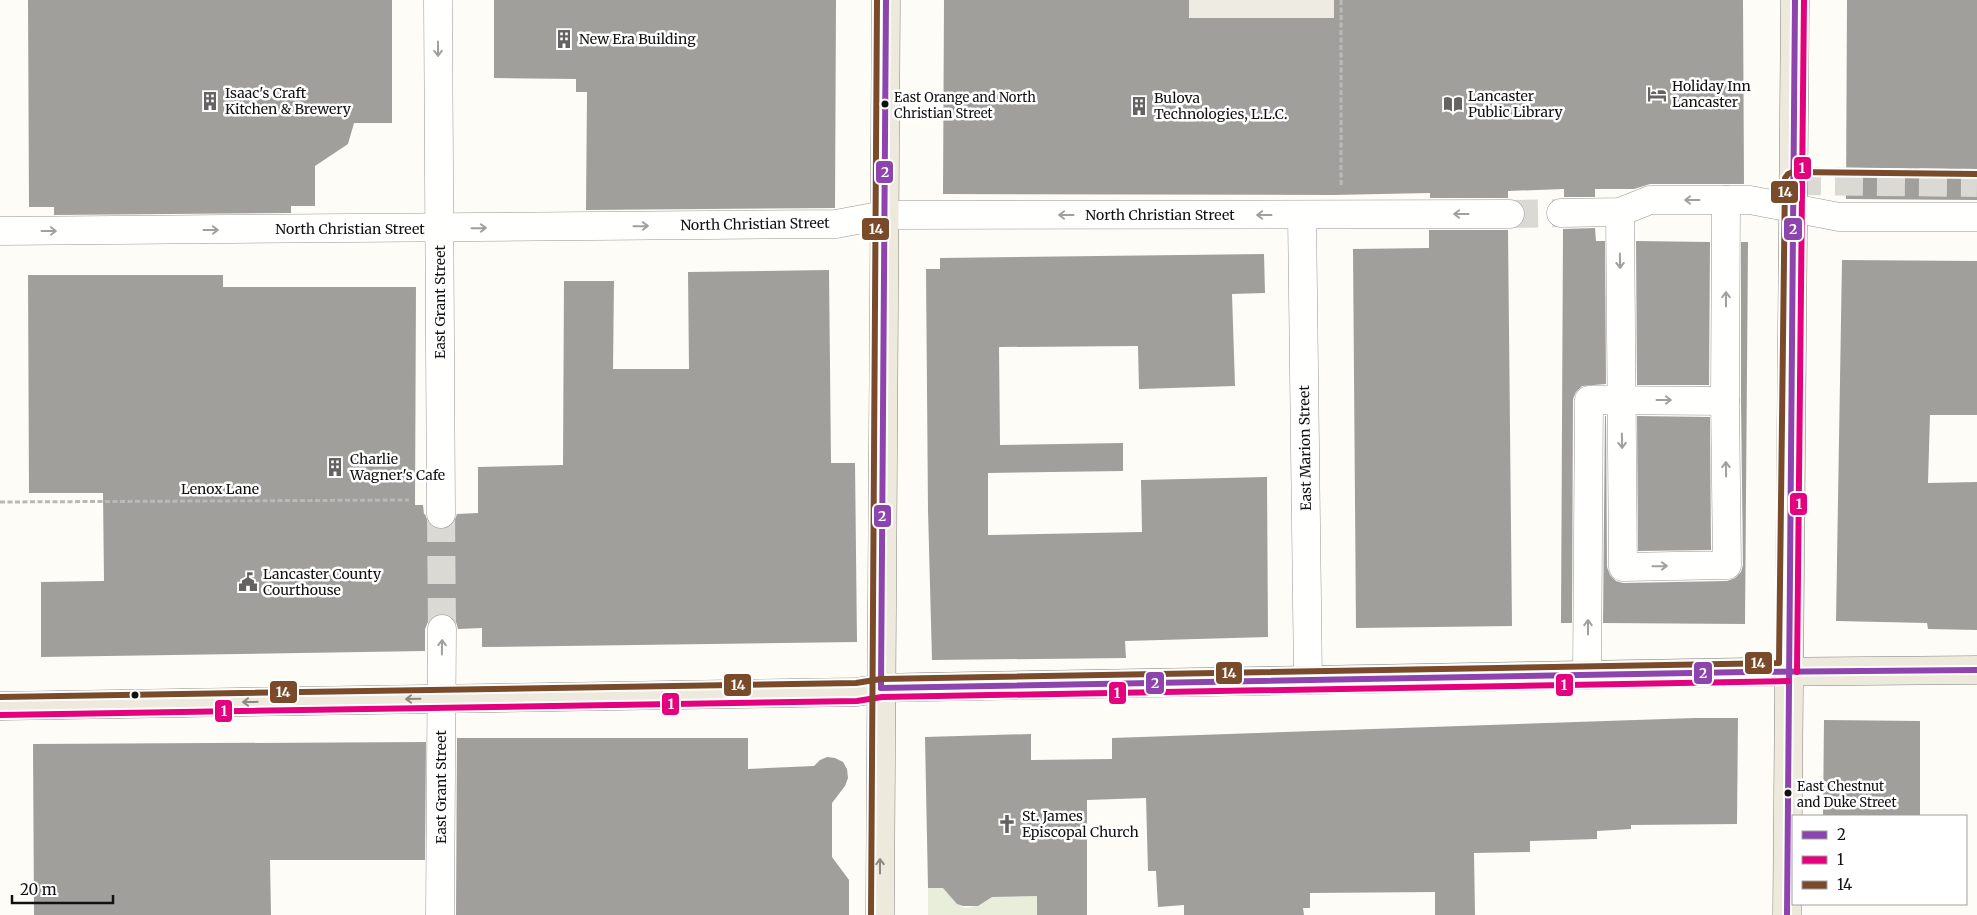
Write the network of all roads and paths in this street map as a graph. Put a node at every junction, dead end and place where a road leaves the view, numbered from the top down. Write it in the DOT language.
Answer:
graph roads {
  1 [pos="438,0"];
  2 [pos="886,0"];
  3 [pos="1341,0"];
  4 [pos="1795,0"];
  5 [pos="1341,185"];
  6 [pos="1726,200"];
  7 [pos="1792,208"];
  8 [pos="1620,212"];
  9 [pos="1561,213"];
  10 [pos="1510,214"];
  11 [pos="884,215"];
  12 [pos="1302,215"];
  13 [pos="1977,218"];
  14 [pos="439,228"];
  15 [pos="0,231"];
  16 [pos="1621,400"];
  17 [pos="1725,401"];
  18 [pos="0,502"];
  19 [pos="441,507"];
  20 [pos="442,629"];
  21 [pos="1977,670"];
  22 [pos="1788,672"];
  23 [pos="1587,675"];
  24 [pos="1308,680"];
  25 [pos="881,688"];
  26 [pos="441,699"];
  27 [pos="0,706"];
  28 [pos="440,915"];
  29 [pos="880,915"];
  30 [pos="1787,915"];
  1 -- 14 [label="street, East Grant Street, one-way"];
  2 -- 11 [label="main road"];
  3 -- 5 [label="path"];
  4 -- 7 [label="main road"];
  6 -- 7 [label="street"];
  6 -- 8 [label="street, one-way"];
  17 -- 6 [label="street, one-way"];
  7 -- 13 [label="street"];
  7 -- 22 [label="main road"];
  8 -- 9 [label="street"];
  8 -- 16 [label="street, one-way"];
  10 -- 12 [label="street, North Christian Street, one-way"];
  12 -- 11 [label="street, North Christian Street, one-way"];
  14 -- 11 [label="street, North Christian Street, one-way"];
  11 -- 25 [label="main road"];
  12 -- 24 [label="street, East Marion Street"];
  15 -- 14 [label="street, North Christian Street, one-way"];
  14 -- 19 [label="street, East Grant Street"];
  16 -- 17 [label="street, one-way"];
  16 -- 17 [label="street, one-way"];
  23 -- 16 [label="street, one-way"];
  18 -- 19 [label="path, Lenox Lane"];
  26 -- 20 [label="street, East Grant Street, one-way"];
  21 -- 22 [label="main road"];
  22 -- 23 [label="main road"];
  22 -- 30 [label="main road"];
  23 -- 24 [label="main road"];
  24 -- 25 [label="main road"];
  25 -- 26 [label="main road"];
  29 -- 25 [label="main road, one-way"];
  26 -- 27 [label="main road, one-way"];
  26 -- 28 [label="street, East Grant Street"];
}
